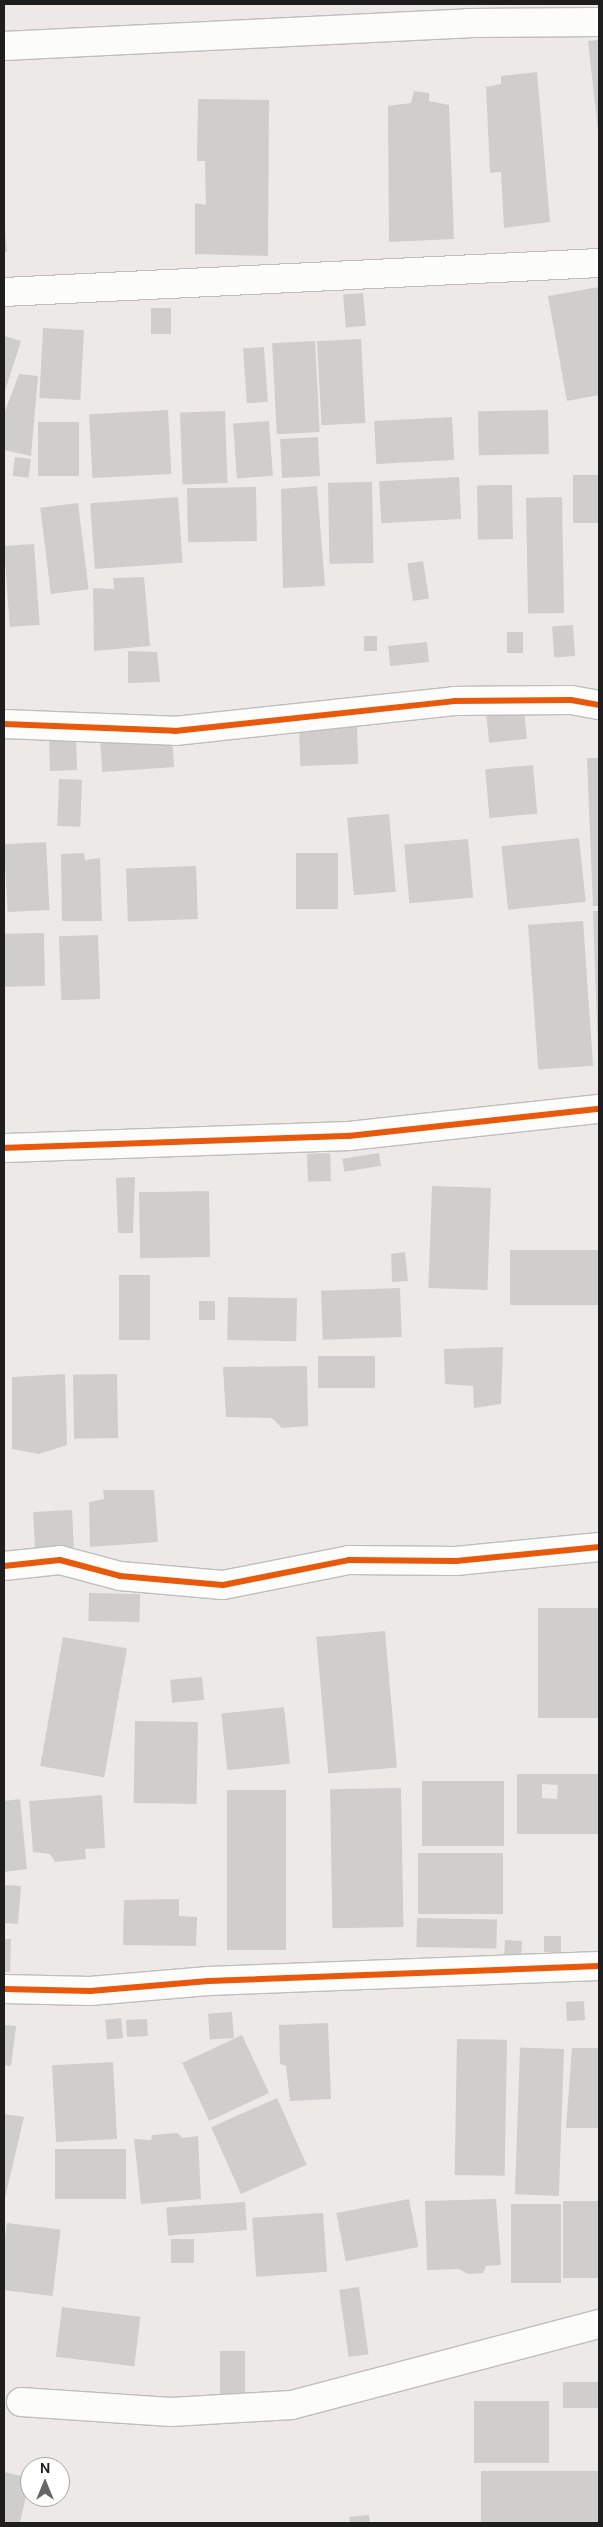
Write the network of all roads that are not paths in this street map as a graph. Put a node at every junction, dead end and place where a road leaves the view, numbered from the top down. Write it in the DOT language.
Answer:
graph roads {
  1 [pos="599,22"];
  2 [pos="4,46"];
  3 [pos="599,262"];
  4 [pos="4,292"];
  5 [pos="599,705"];
  6 [pos="4,724"];
  7 [pos="599,1109"];
  8 [pos="4,1148"];
  9 [pos="599,1547"];
  10 [pos="4,1566"];
  11 [pos="599,1966"];
  12 [pos="4,1989"];
  13 [pos="599,2324"];
  14 [pos="21,2402"];
  1 -- 2 [label="street"];
  3 -- 4 [label="street"];
  5 -- 6 [label="street"];
  7 -- 8 [label="street"];
  9 -- 10 [label="street"];
  11 -- 12 [label="street"];
  13 -- 14 [label="street"];
}
